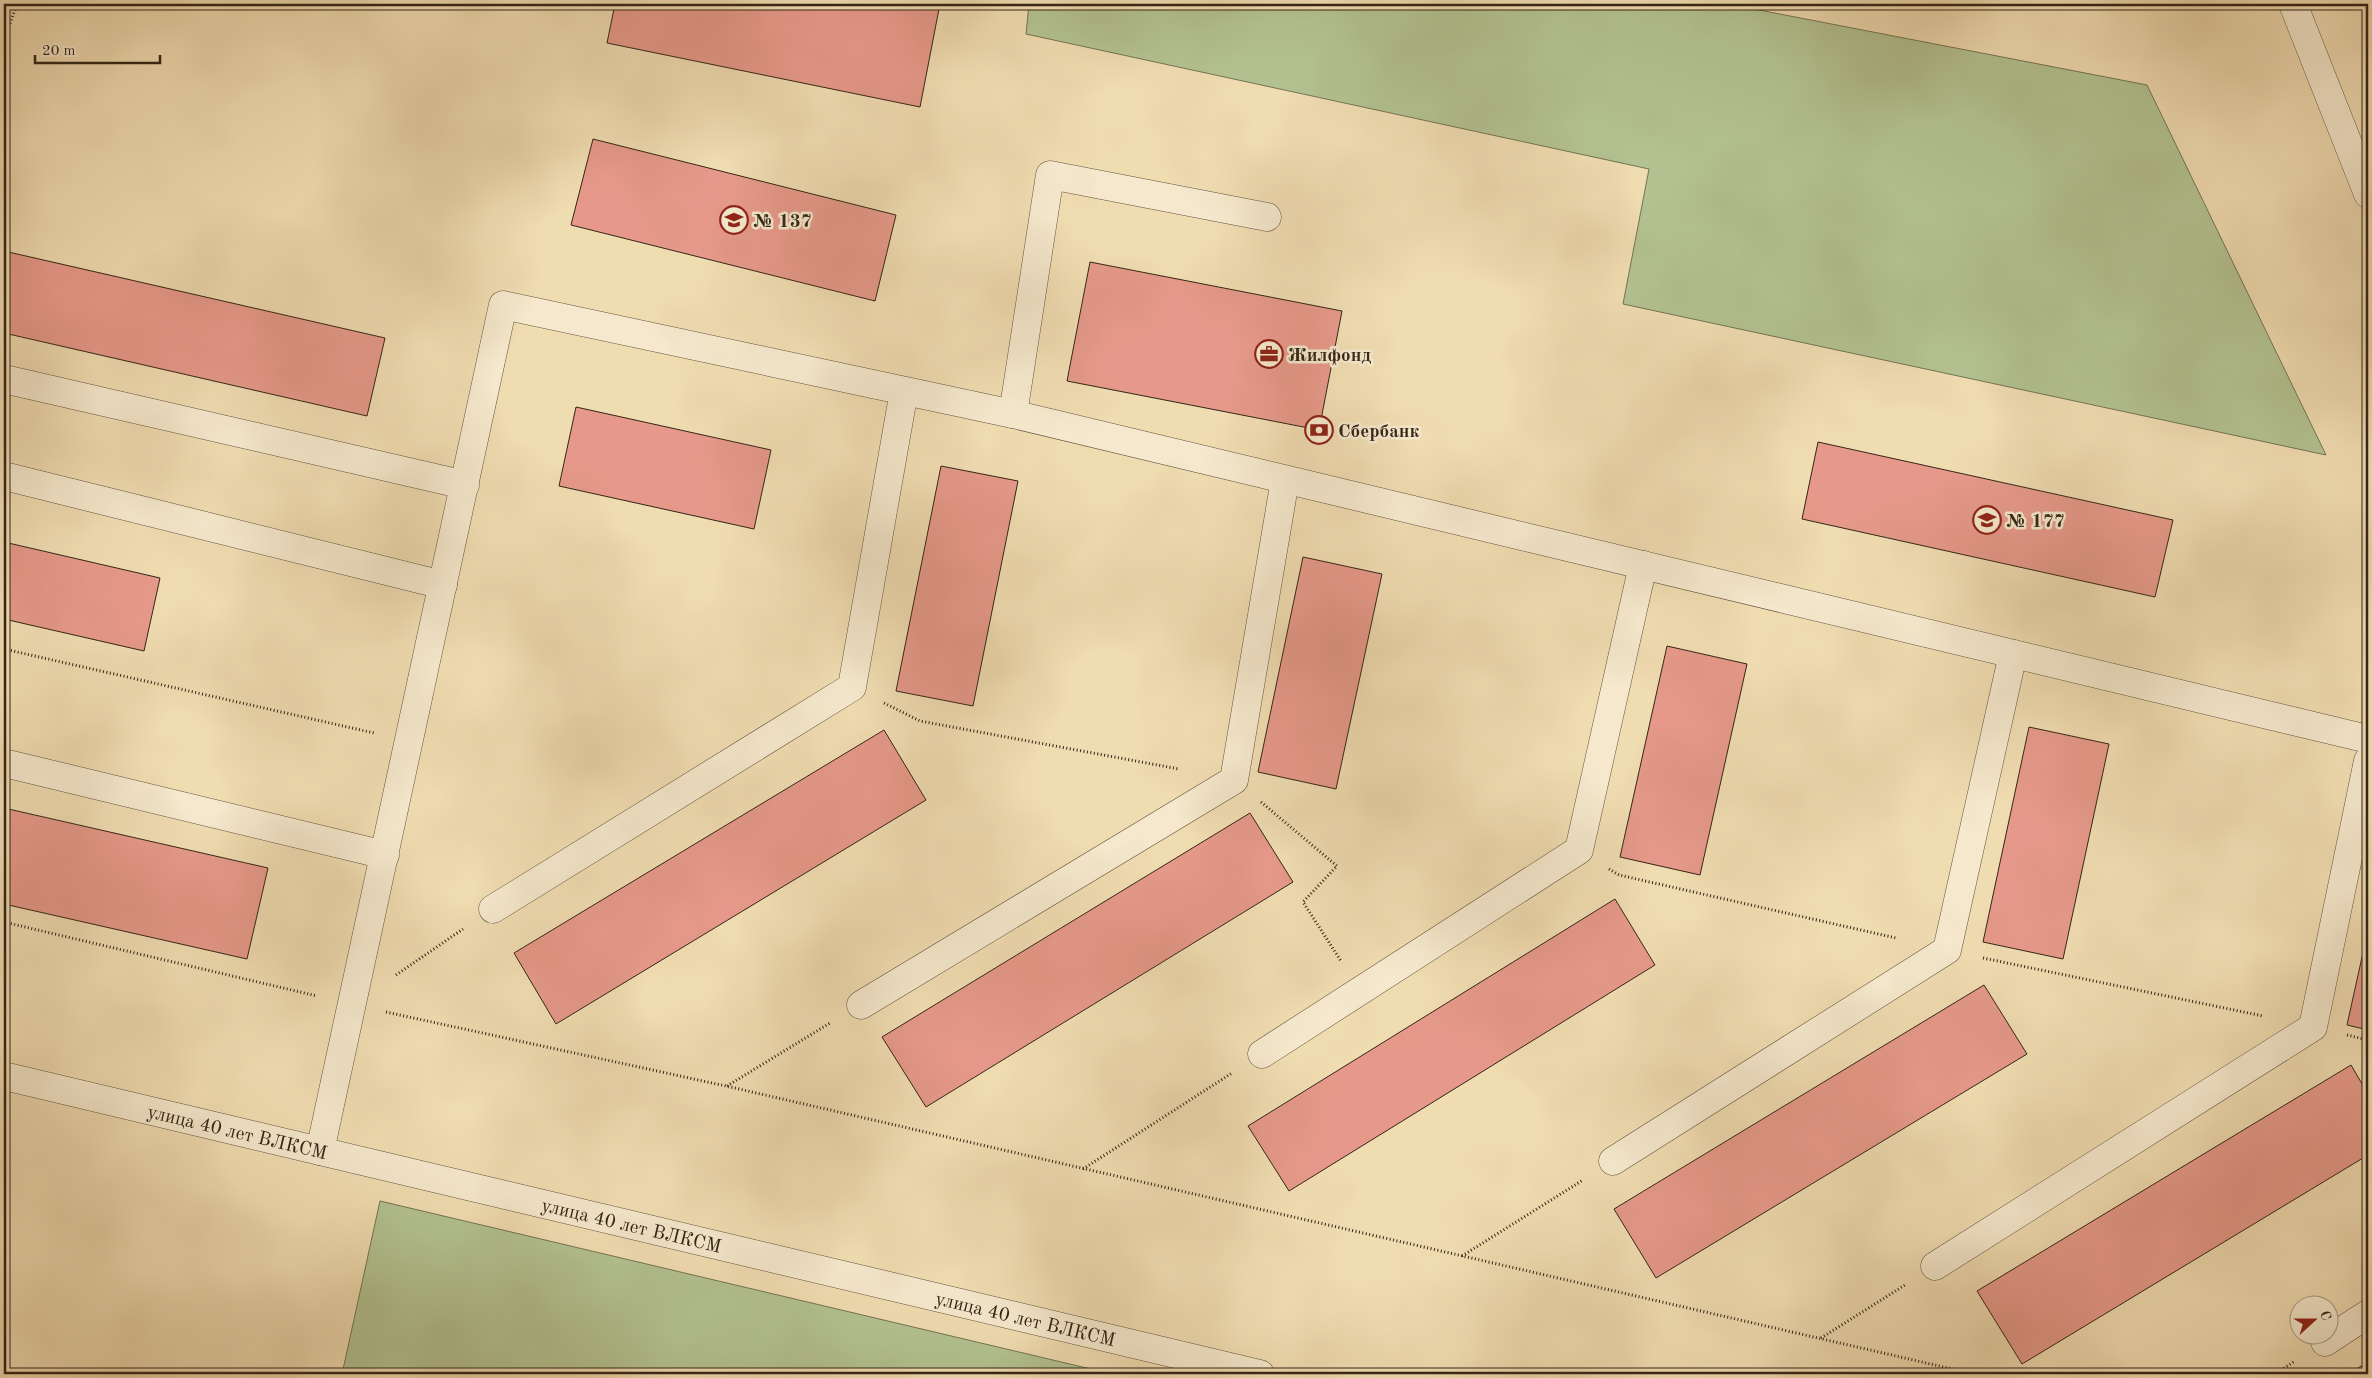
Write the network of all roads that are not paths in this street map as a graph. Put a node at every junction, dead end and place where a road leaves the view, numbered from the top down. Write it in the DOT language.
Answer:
graph roads {
  1 [pos="2293,4"];
  2 [pos="2368,194"];
  3 [pos="1268,217"];
  4 [pos="4,379"];
  5 [pos="904,391"];
  6 [pos="1013,414"];
  7 [pos="4,476"];
  8 [pos="1285,480"];
  9 [pos="465,485"];
  10 [pos="1642,565"];
  11 [pos="444,585"];
  12 [pos="2013,654"];
  13 [pos="2368,740"];
  14 [pos="2368,761"];
  15 [pos="4,763"];
  16 [pos="385,855"];
  17 [pos="493,909"];
  18 [pos="861,1005"];
  19 [pos="1262,1054"];
  20 [pos="4,1076"];
  21 [pos="320,1151"];
  22 [pos="1613,1160"];
  23 [pos="1935,1266"];
  24 [pos="2368,1314"];
  25 [pos="2340,1332"];
  26 [pos="1260,1374"];
  1 -- 2 [label="street"];
  3 -- 6 [label="street"];
  4 -- 9 [label="street"];
  5 -- 6 [label="street"];
  5 -- 9 [label="street"];
  5 -- 17 [label="street"];
  6 -- 8 [label="street"];
  7 -- 11 [label="street"];
  8 -- 10 [label="street"];
  8 -- 18 [label="street"];
  9 -- 11 [label="street"];
  10 -- 12 [label="street"];
  10 -- 19 [label="street"];
  11 -- 16 [label="street"];
  12 -- 13 [label="street"];
  12 -- 22 [label="street"];
  14 -- 23 [label="street"];
  15 -- 16 [label="street"];
  16 -- 21 [label="street"];
  20 -- 21 [label="street, улица 40 лет ВЛКСМ"];
  21 -- 26 [label="street, улица 40 лет ВЛКСМ"];
  24 -- 25 [label="street"];
}
